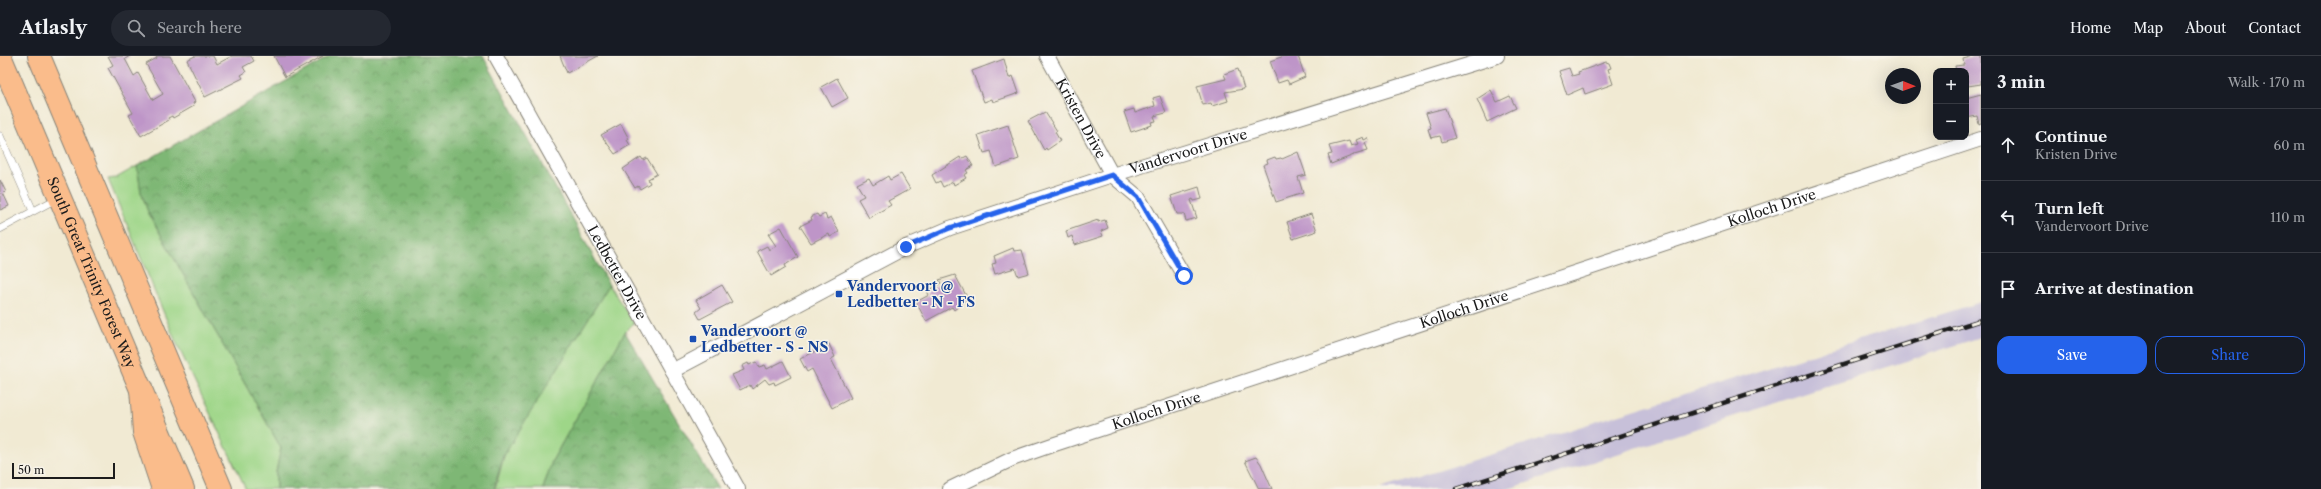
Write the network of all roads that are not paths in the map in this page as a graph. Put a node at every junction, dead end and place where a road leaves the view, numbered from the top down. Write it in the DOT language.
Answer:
graph roads {
  1 [pos="0,56"];
  2 [pos="39,56"];
  3 [pos="496,56"];
  4 [pos="1047,56"];
  5 [pos="1497,56"];
  6 [pos="1477,59"];
  7 [pos="0,136"];
  8 [pos="1981,139"];
  9 [pos="1112,175"];
  10 [pos="60,197"];
  11 [pos="33,211"];
  12 [pos="0,229"];
  13 [pos="1184,276"];
  14 [pos="672,371"];
  15 [pos="141,388"];
  16 [pos="163,489"];
  17 [pos="183,489"];
  18 [pos="221,489"];
  19 [pos="738,489"];
  20 [pos="950,489"];
  1 -- 10 [label="main road, South Great Trinity Forest Way"];
  2 -- 18 [label="main road"];
  3 -- 14 [label="street, Ledbetter Drive"];
  4 -- 9 [label="street, Kristen Drive"];
  5 -- 6 [label="street, Vandervoort Drive"];
  6 -- 9 [label="street, Vandervoort Drive"];
  7 -- 11 [label="lane"];
  8 -- 20 [label="street, Kolloch Drive"];
  9 -- 13 [label="street, Kristen Drive"];
  9 -- 14 [label="street, Vandervoort Drive"];
  10 -- 11 [label="lane"];
  10 -- 15 [label="main road, South Great Trinity Forest Way"];
  11 -- 12 [label="lane"];
  14 -- 19 [label="street, Ledbetter Drive"];
  15 -- 16 [label="main road"];
  15 -- 17 [label="main road, South Great Trinity Forest Way"];
}
